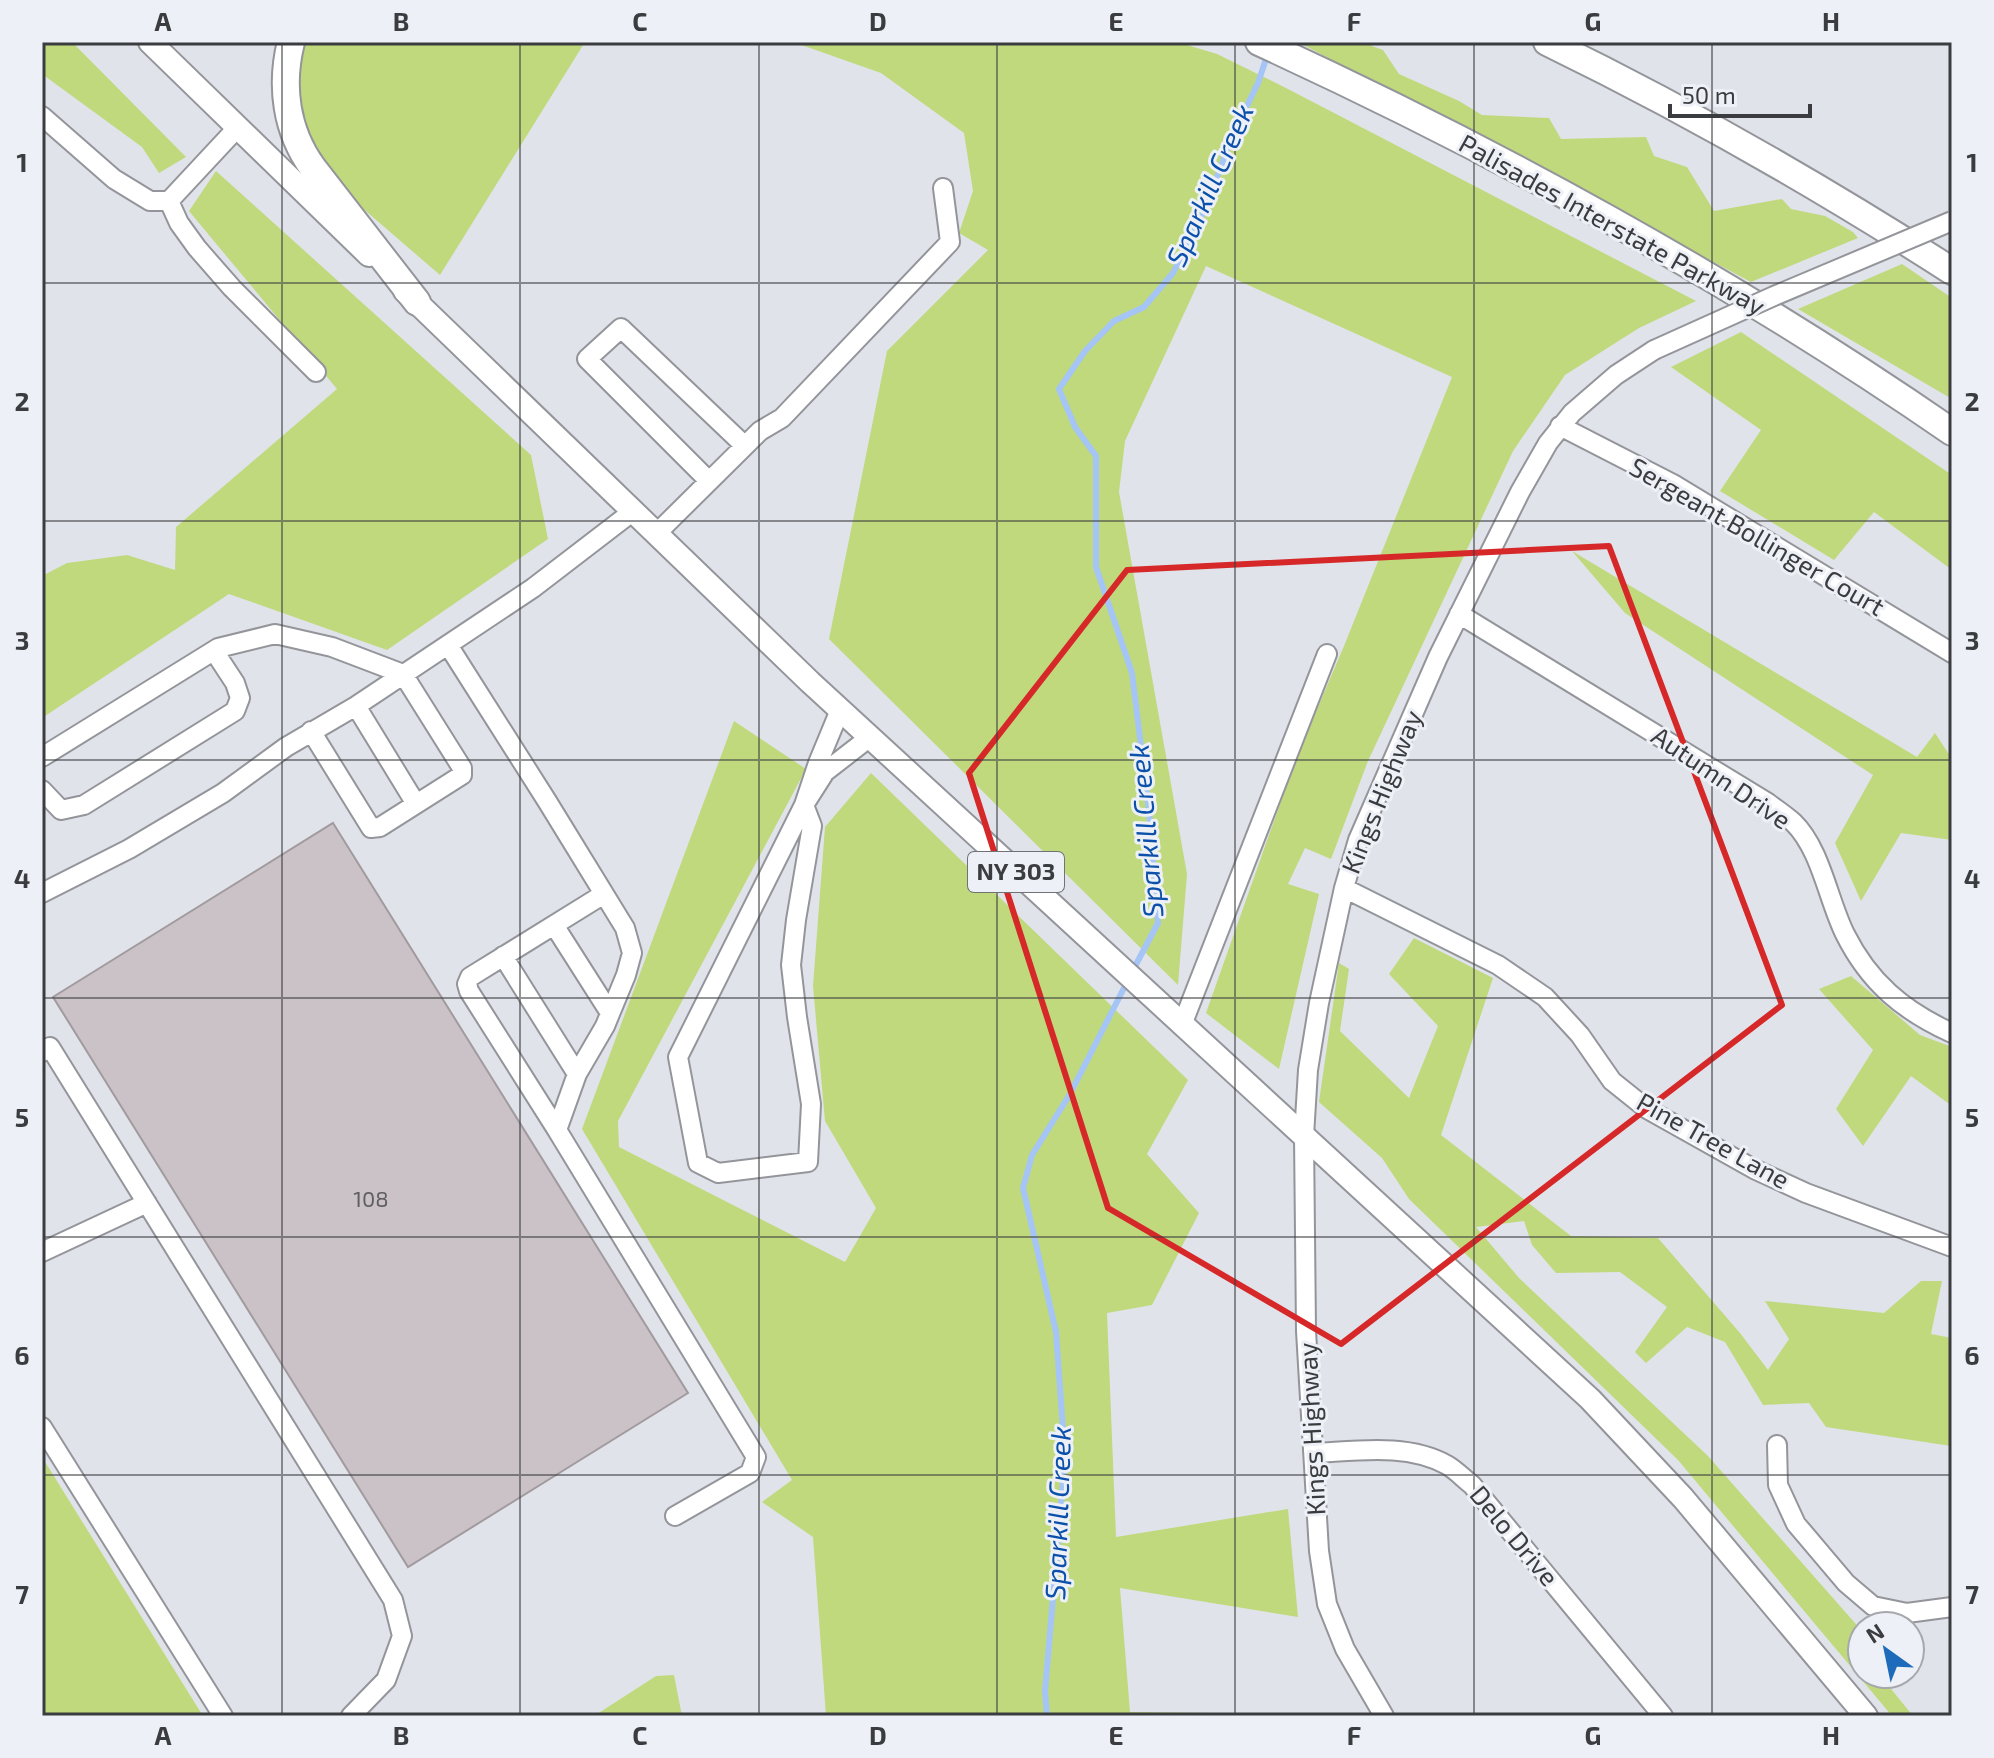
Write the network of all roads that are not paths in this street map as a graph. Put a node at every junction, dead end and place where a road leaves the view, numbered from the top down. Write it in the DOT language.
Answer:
graph roads {
  1 [pos="150,42"];
  2 [pos="291,42"];
  3 [pos="1259,42"];
  4 [pos="1547,42"];
  5 [pos="42,116"];
  6 [pos="238,127"];
  7 [pos="943,188"];
  8 [pos="169,201"];
  9 [pos="1952,221"];
  10 [pos="1952,271"];
  11 [pos="417,302"];
  12 [pos="1831,351"];
  13 [pos="316,372"];
  14 [pos="1952,423"];
  15 [pos="1560,426"];
  16 [pos="1952,432"];
  17 [pos="745,446"];
  18 [pos="709,481"];
  19 [pos="632,512"];
  20 [pos="656,534"];
  21 [pos="1459,614"];
  22 [pos="448,645"];
  23 [pos="214,651"];
  24 [pos="1952,653"];
  25 [pos="1327,654"];
  26 [pos="403,674"];
  27 [pos="356,706"];
  28 [pos="840,710"];
  29 [pos="311,731"];
  30 [pos="870,737"];
  31 [pos="42,757"];
  32 [pos="42,790"];
  33 [pos="416,804"];
  34 [pos="804,805"];
  35 [pos="1344,888"];
  36 [pos="42,893"];
  37 [pos="604,894"];
  38 [pos="554,925"];
  39 [pos="503,956"];
  40 [pos="610,1013"];
  41 [pos="1182,1025"];
  42 [pos="1952,1033"];
  43 [pos="42,1052"];
  44 [pos="577,1074"];
  45 [pos="557,1130"];
  46 [pos="1304,1136"];
  47 [pos="147,1203"];
  48 [pos="1952,1247"];
  49 [pos="42,1252"];
  50 [pos="42,1427"];
  51 [pos="1777,1445"];
  52 [pos="1314,1453"];
  53 [pos="675,1516"];
  54 [pos="1952,1607"];
  55 [pos="223,1716"];
  56 [pos="351,1716"];
  57 [pos="1384,1716"];
  58 [pos="1663,1716"];
  59 [pos="1866,1716"];
  1 -- 6 [label="main road, NY 303"];
  2 -- 11 [label="highway"];
  3 -- 12 [label="highway, Palisades Interstate Parkway"];
  4 -- 10 [label="highway"];
  5 -- 8 [label="street"];
  6 -- 8 [label="street"];
  6 -- 11 [label="main road, NY 303"];
  7 -- 17 [label="street"];
  8 -- 13 [label="street"];
  9 -- 15 [label="street, Kings Highway, bridge"];
  11 -- 19 [label="main road, NY 303"];
  12 -- 14 [label="street"];
  12 -- 16 [label="highway, Palisades Interstate Parkway"];
  15 -- 21 [label="street, Kings Highway"];
  15 -- 24 [label="street, Sergeant Bollinger Court"];
  17 -- 18 [label="street"];
  17 -- 18 [label="street"];
  18 -- 20 [label="street"];
  19 -- 20 [label="main road, NY 303"];
  19 -- 22 [label="street"];
  20 -- 28 [label="main road, NY 303"];
  21 -- 35 [label="street, Kings Highway"];
  21 -- 42 [label="street, Autumn Drive"];
  22 -- 26 [label="street"];
  22 -- 37 [label="street"];
  23 -- 26 [label="street"];
  23 -- 31 [label="street"];
  23 -- 32 [label="street"];
  25 -- 41 [label="street"];
  26 -- 27 [label="street"];
  26 -- 33 [label="street"];
  27 -- 29 [label="street"];
  27 -- 33 [label="street"];
  28 -- 30 [label="main road, NY 303"];
  28 -- 34 [label="street"];
  29 -- 33 [label="street"];
  29 -- 36 [label="street"];
  30 -- 34 [label="street"];
  30 -- 41 [label="main road, NY 303"];
  34 -- 34 [label="street"];
  35 -- 46 [label="street, Kings Highway"];
  35 -- 48 [label="street, Pine Tree Lane"];
  37 -- 38 [label="street"];
  37 -- 40 [label="street"];
  38 -- 39 [label="street"];
  38 -- 40 [label="street"];
  39 -- 44 [label="street"];
  39 -- 45 [label="street"];
  40 -- 44 [label="street"];
  41 -- 46 [label="main road, NY 303"];
  43 -- 47 [label="street"];
  44 -- 45 [label="street"];
  45 -- 53 [label="street"];
  46 -- 52 [label="street, Kings Highway"];
  46 -- 59 [label="main road, NY 303"];
  47 -- 49 [label="street"];
  47 -- 56 [label="street"];
  50 -- 55 [label="street"];
  51 -- 54 [label="street"];
  52 -- 57 [label="street, Kings Highway"];
  52 -- 58 [label="street, Delo Drive"];
}
